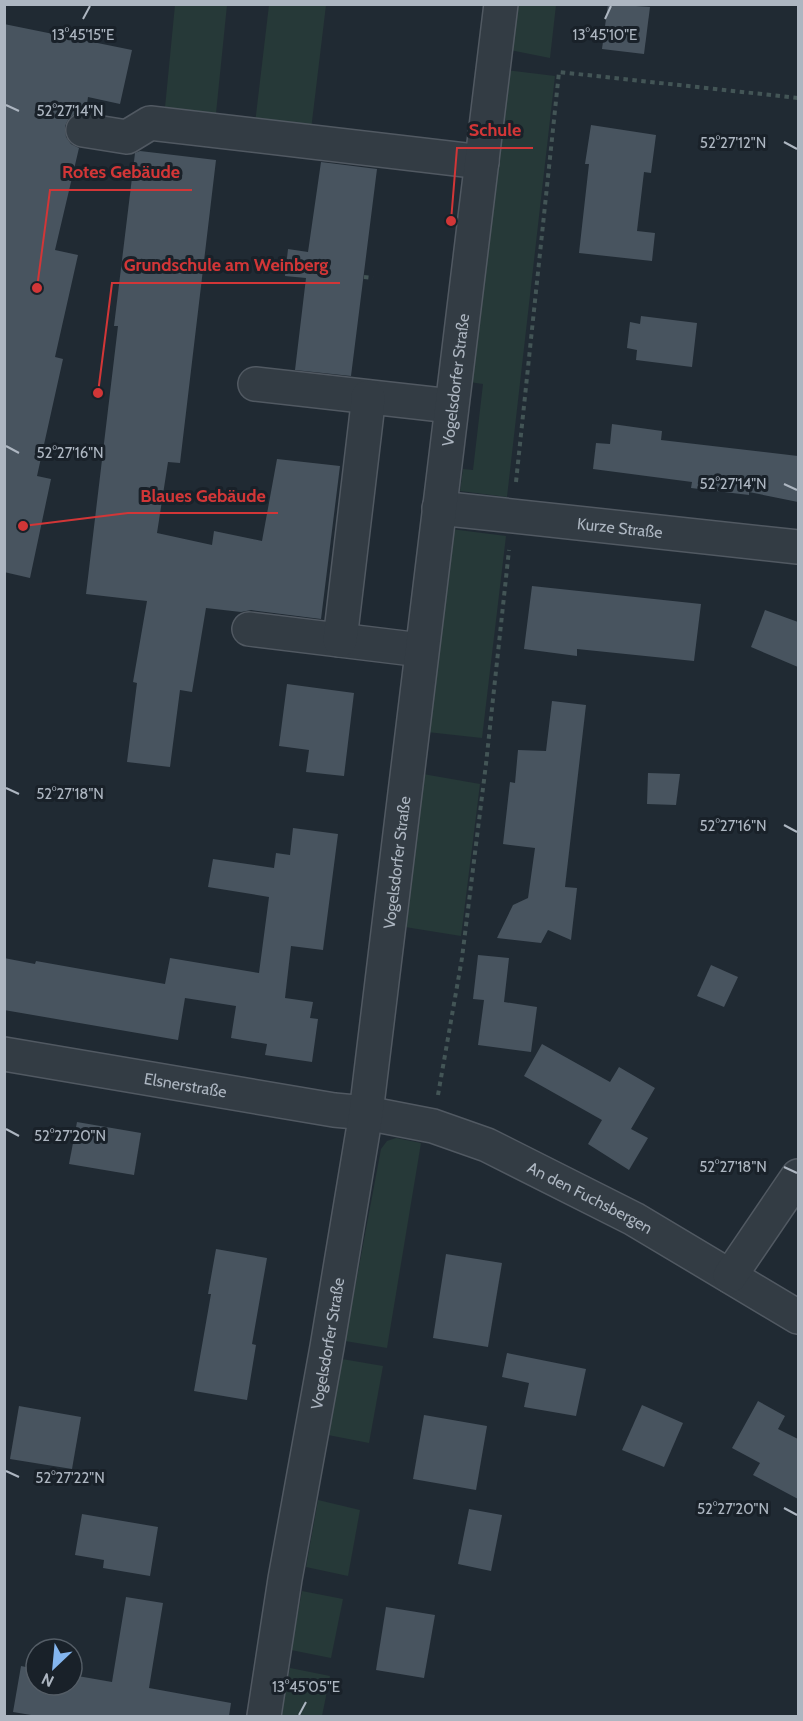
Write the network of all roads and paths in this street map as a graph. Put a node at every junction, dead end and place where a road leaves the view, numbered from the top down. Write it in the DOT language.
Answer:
graph roads {
  1 [pos="501,4"];
  2 [pos="798,98"];
  3 [pos="82,130"];
  4 [pos="482,162"];
  5 [pos="364,277"];
  6 [pos="374,278"];
  7 [pos="255,384"];
  8 [pos="368,397"];
  9 [pos="451,406"];
  10 [pos="439,508"];
  11 [pos="512,516"];
  12 [pos="798,547"];
  13 [pos="249,629"];
  14 [pos="339,640"];
  15 [pos="421,650"];
  16 [pos="4,1054"];
  17 [pos="366,1113"];
  18 [pos="433,1125"];
  19 [pos="798,1176"];
  20 [pos="730,1276"];
  21 [pos="798,1317"];
  22 [pos="264,1716"];
  1 -- 4 [label="street, Vogelsdorfer Straße"];
  2 -- 11 [label="path"];
  3 -- 4 [label="street"];
  4 -- 9 [label="street, Vogelsdorfer Straße"];
  5 -- 6 [label="path"];
  7 -- 8 [label="street"];
  8 -- 9 [label="street"];
  8 -- 14 [label="street"];
  9 -- 10 [label="street, Vogelsdorfer Straße"];
  10 -- 11 [label="street, Kurze Straße"];
  10 -- 15 [label="street, Vogelsdorfer Straße"];
  11 -- 12 [label="street, Kurze Straße"];
  11 -- 18 [label="path"];
  13 -- 14 [label="street"];
  14 -- 15 [label="street"];
  15 -- 17 [label="street, Vogelsdorfer Straße"];
  16 -- 17 [label="street, Elsnerstraße"];
  17 -- 18 [label="street, An den Fuchsbergen"];
  17 -- 22 [label="street, Vogelsdorfer Straße"];
  18 -- 20 [label="street, An den Fuchsbergen"];
  19 -- 20 [label="street"];
  20 -- 21 [label="street, An den Fuchsbergen"];
}
